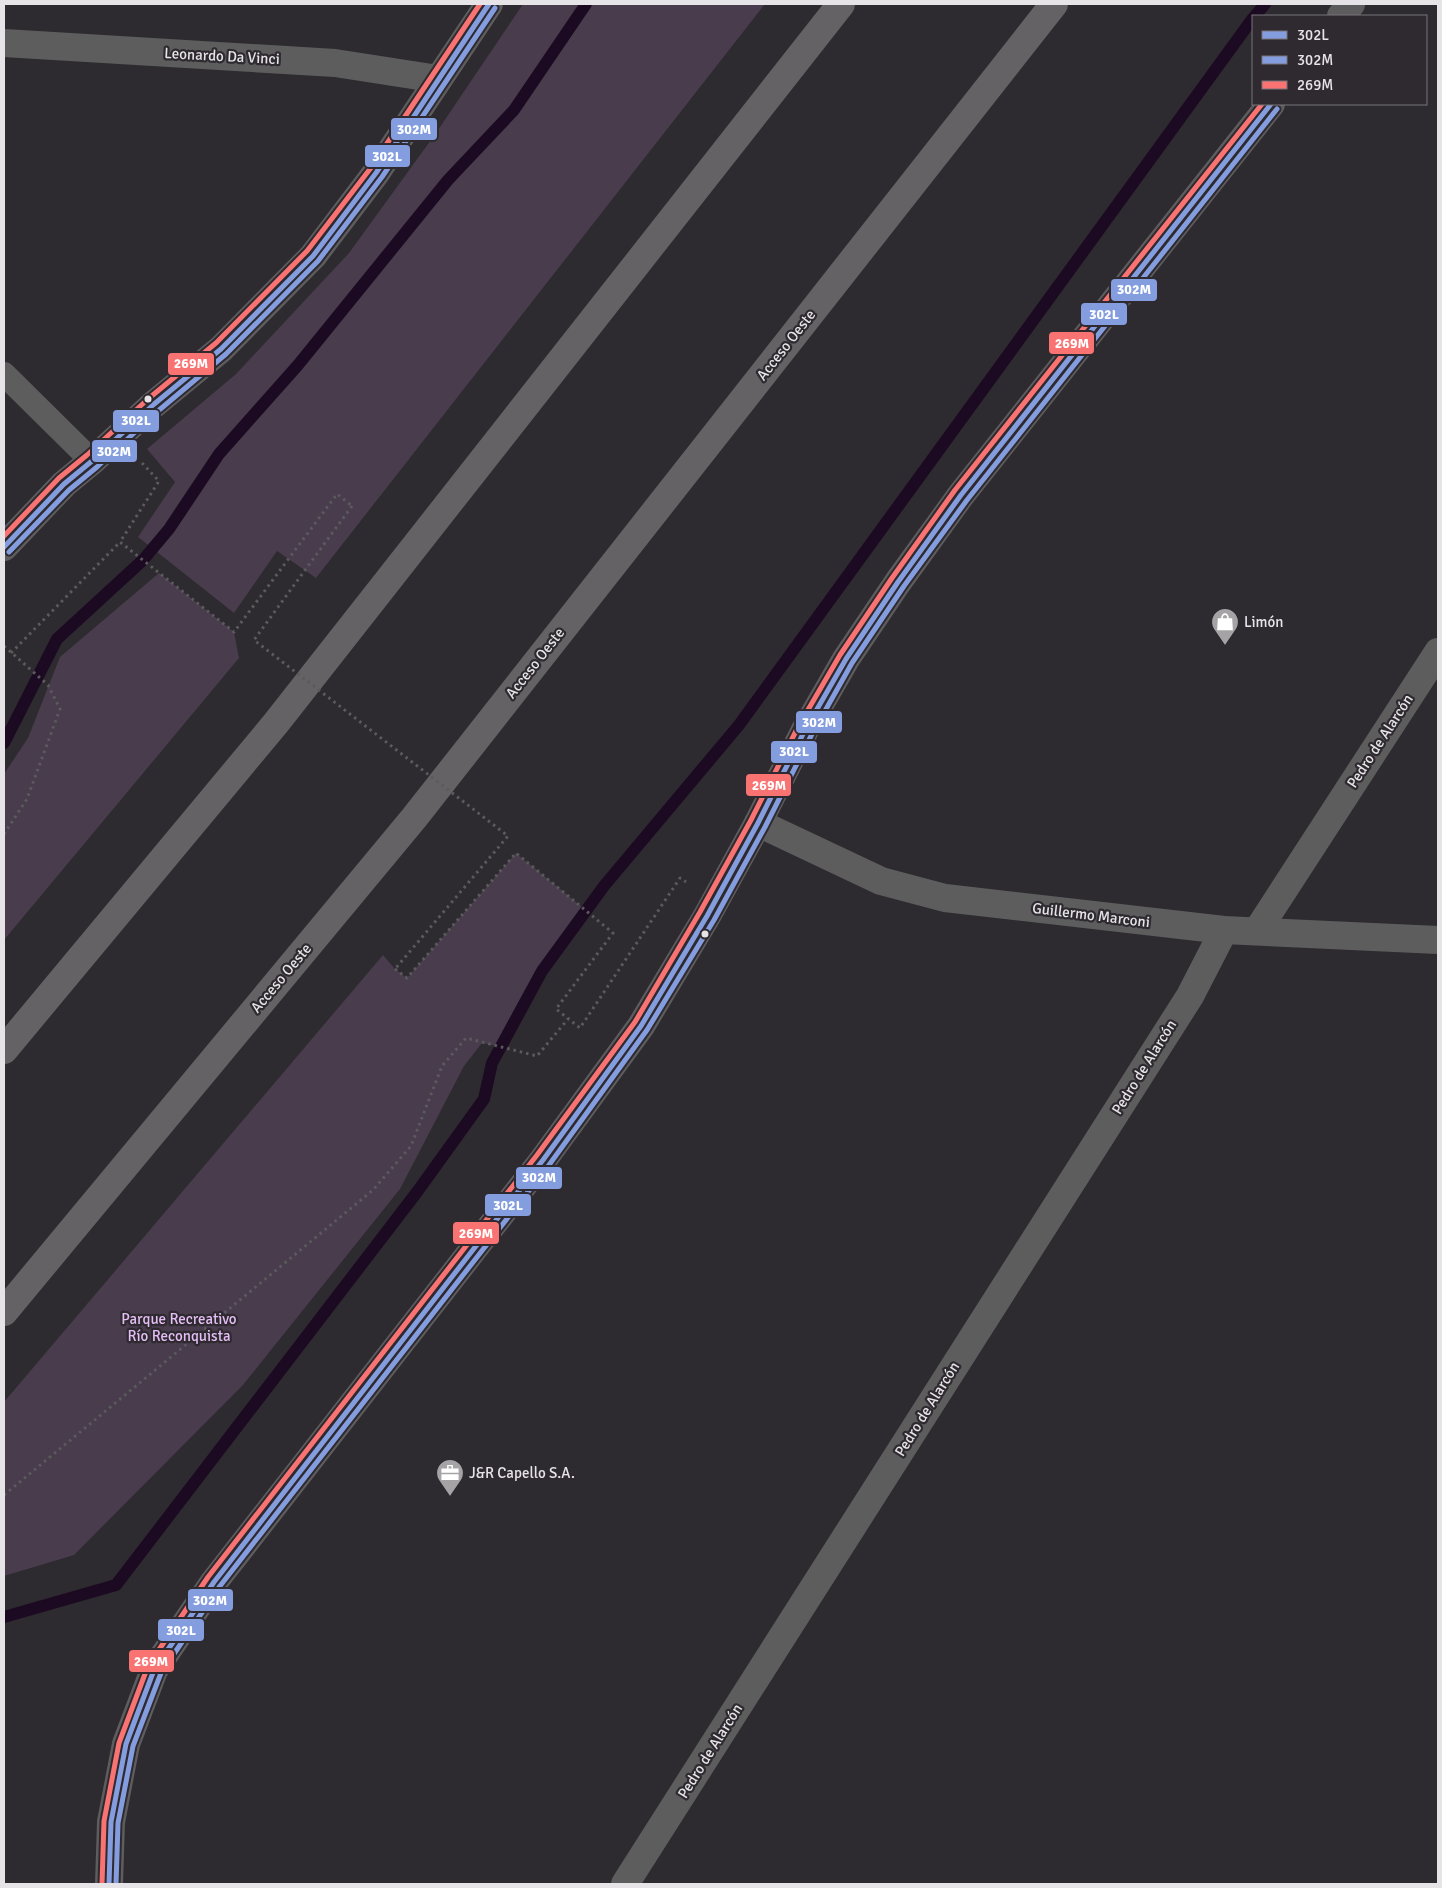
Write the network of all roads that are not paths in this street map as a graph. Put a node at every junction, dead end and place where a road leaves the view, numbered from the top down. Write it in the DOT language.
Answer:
graph roads {
  1 [pos="489,4"];
  2 [pos="841,4"];
  3 [pos="1054,4"];
  4 [pos="1350,4"];
  5 [pos="1342,15"];
  6 [pos="4,43"];
  7 [pos="438,79"];
  8 [pos="1270,105"];
  9 [pos="4,374"];
  10 [pos="92,461"];
  11 [pos="4,547"];
  12 [pos="1438,652"];
  13 [pos="758,823"];
  14 [pos="1224,930"];
  15 [pos="1257,931"];
  16 [pos="1438,940"];
  17 [pos="4,1050"];
  18 [pos="4,1312"];
  19 [pos="109,1884"];
  20 [pos="625,1884"];
  1 -- 7 [label="street"];
  2 -- 17 [label="highway"];
  3 -- 18 [label="highway, Acceso Oeste"];
  4 -- 5 [label="street"];
  6 -- 7 [label="street, Leonardo Da Vinci"];
  7 -- 10 [label="street"];
  8 -- 13 [label="street"];
  9 -- 10 [label="lane"];
  10 -- 11 [label="street"];
  12 -- 15 [label="street, Pedro de Alarcón"];
  13 -- 14 [label="street, Guillermo Marconi"];
  13 -- 19 [label="street"];
  14 -- 15 [label="street, Guillermo Marconi"];
  14 -- 20 [label="street, Pedro de Alarcón"];
  15 -- 16 [label="street, Guillermo Marconi"];
}
